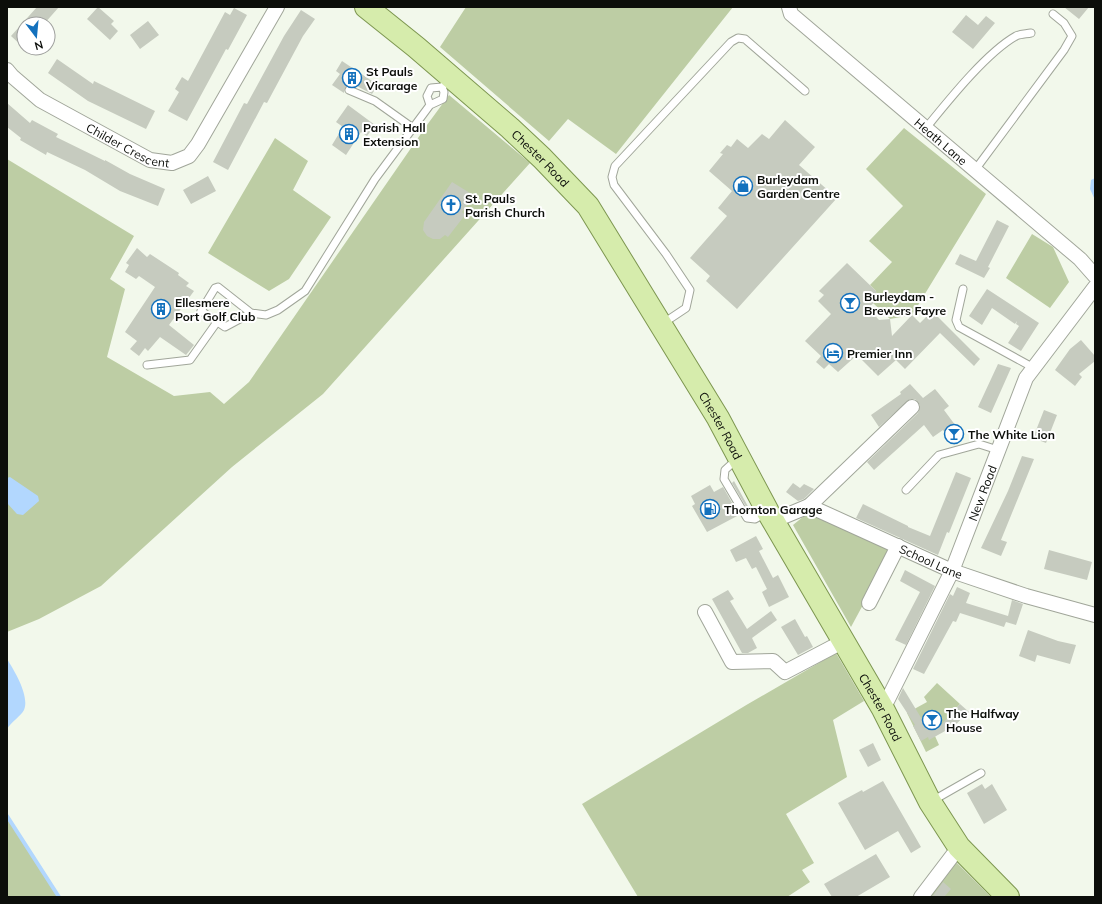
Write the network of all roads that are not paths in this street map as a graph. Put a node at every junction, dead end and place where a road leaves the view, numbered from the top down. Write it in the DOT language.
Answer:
graph roads {
  1 [pos="277,7"];
  2 [pos="789,7"];
  3 [pos="374,10"];
  4 [pos="1053,14"];
  5 [pos="1030,33"];
  6 [pos="7,70"];
  7 [pos="446,82"];
  8 [pos="349,90"];
  9 [pos="805,91"];
  10 [pos="430,105"];
  11 [pos="413,128"];
  12 [pos="926,128"];
  13 [pos="975,170"];
  14 [pos="1095,276"];
  15 [pos="1095,287"];
  16 [pos="963,289"];
  17 [pos="251,313"];
  18 [pos="217,322"];
  19 [pos="662,324"];
  20 [pos="147,365"];
  21 [pos="1034,368"];
  22 [pos="912,407"];
  23 [pos="998,450"];
  24 [pos="906,490"];
  25 [pos="809,506"];
  26 [pos="771,517"];
  27 [pos="898,546"];
  28 [pos="952,572"];
  29 [pos="869,603"];
  30 [pos="705,612"];
  31 [pos="1094,613"];
  32 [pos="844,641"];
  33 [pos="883,709"];
  34 [pos="981,773"];
  35 [pos="930,802"];
  36 [pos="959,846"];
  37 [pos="920,897"];
  38 [pos="1008,897"];
  1 -- 6 [label="street, Childer Crescent"];
  2 -- 12 [label="street, Heath Lane"];
  3 -- 7 [label="main road, Chester Road"];
  4 -- 13 [label="lane"];
  5 -- 12 [label="lane"];
  7 -- 10 [label="lane"];
  7 -- 10 [label="lane"];
  7 -- 19 [label="main road, Chester Road"];
  8 -- 11 [label="lane"];
  9 -- 19 [label="lane"];
  10 -- 11 [label="lane"];
  11 -- 17 [label="lane"];
  12 -- 13 [label="street, Heath Lane"];
  13 -- 14 [label="street, Heath Lane"];
  15 -- 21 [label="street, New Road"];
  16 -- 21 [label="lane"];
  17 -- 18 [label="lane"];
  17 -- 18 [label="lane"];
  18 -- 20 [label="lane"];
  19 -- 26 [label="main road, Chester Road"];
  21 -- 23 [label="street, New Road"];
  22 -- 25 [label="street"];
  23 -- 24 [label="lane"];
  23 -- 28 [label="street, New Road"];
  25 -- 26 [label="street"];
  25 -- 27 [label="street, School Lane"];
  26 -- 32 [label="main road, Chester Road"];
  27 -- 28 [label="street, School Lane"];
  27 -- 29 [label="street"];
  28 -- 31 [label="street, School Lane"];
  28 -- 33 [label="street, New Road"];
  30 -- 32 [label="street"];
  32 -- 33 [label="main road, Chester Road"];
  33 -- 35 [label="main road, Chester Road"];
  34 -- 35 [label="lane"];
  35 -- 36 [label="main road, Chester Road"];
  36 -- 37 [label="street"];
  36 -- 38 [label="main road, Chester Road"];
}
